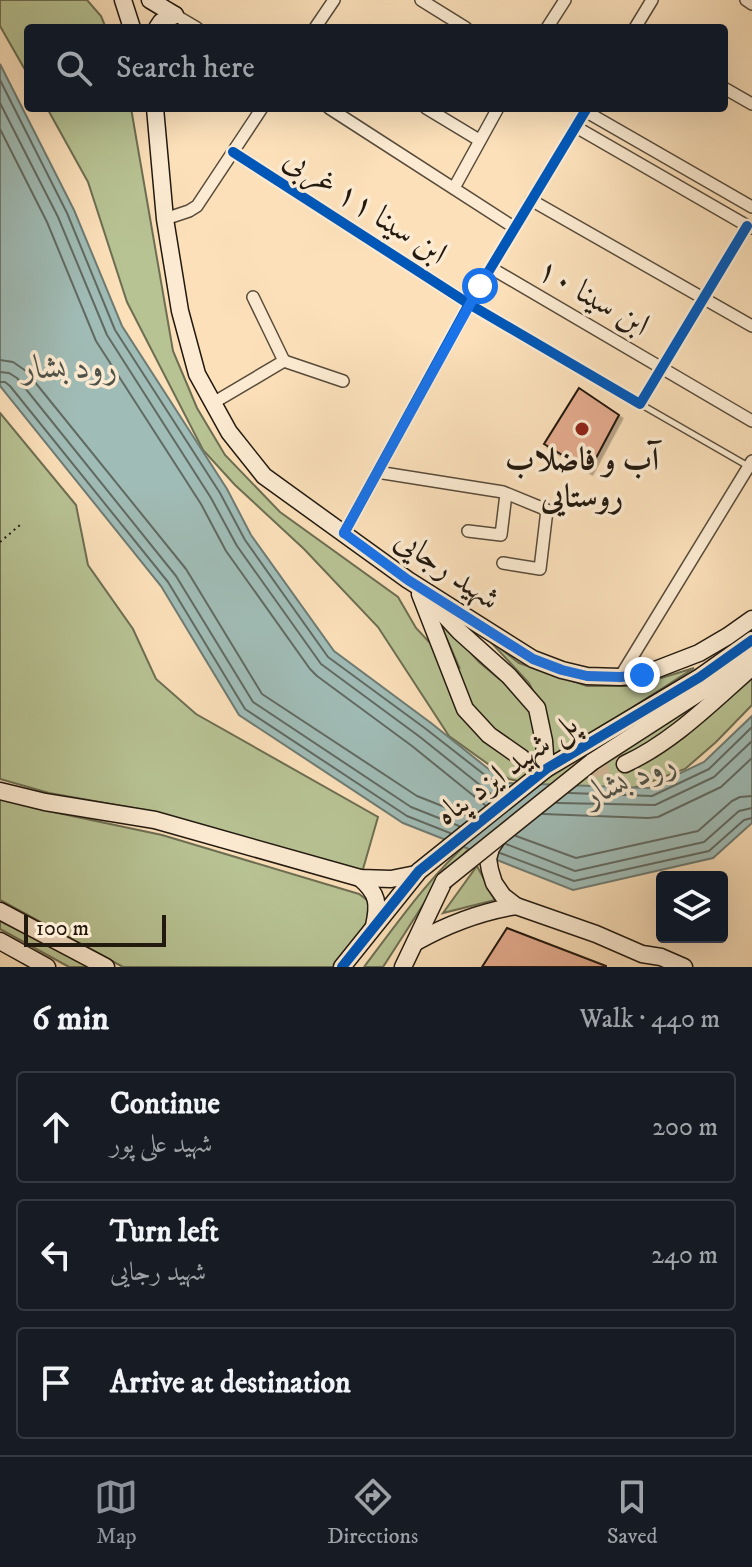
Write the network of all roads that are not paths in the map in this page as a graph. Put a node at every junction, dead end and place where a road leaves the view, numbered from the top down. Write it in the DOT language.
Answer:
graph roads {
  1 [pos="123,0"];
  2 [pos="150,0"];
  3 [pos="334,0"];
  4 [pos="421,0"];
  5 [pos="565,0"];
  6 [pos="652,0"];
  7 [pos="746,0"];
  8 [pos="752,4"];
  9 [pos="175,15"];
  10 [pos="131,24"];
  11 [pos="160,24"];
  12 [pos="190,24"];
  13 [pos="318,24"];
  14 [pos="460,24"];
  15 [pos="550,24"];
  16 [pos="637,24"];
  17 [pos="728,90"];
  18 [pos="752,104"];
  19 [pos="155,112"];
  20 [pos="259,112"];
  21 [pos="335,112"];
  22 [pos="433,112"];
  23 [pos="496,112"];
  24 [pos="584,112"];
  25 [pos="591,112"];
  26 [pos="576,127"];
  27 [pos="479,140"];
  28 [pos="233,152"];
  29 [pos="454,188"];
  30 [pos="531,200"];
  31 [pos="752,207"];
  32 [pos="165,219"];
  33 [pos="749,227"];
  34 [pos="515,228"];
  35 [pos="491,268"];
  36 [pos="253,297"];
  37 [pos="703,298"];
  38 [pos="469,304"];
  39 [pos="752,326"];
  40 [pos="284,361"];
  41 [pos="662,368"];
  42 [pos="343,381"];
  43 [pos="213,403"];
  44 [pos="640,404"];
  45 [pos="752,421"];
  46 [pos="751,465"];
  47 [pos="377,472"];
  48 [pos="506,494"];
  49 [pos="468,531"];
  50 [pos="344,533"];
  51 [pos="503,563"];
  52 [pos="416,585"];
  53 [pos="752,619"];
  54 [pos="752,640"];
  55 [pos="752,655"];
  56 [pos="752,667"];
  57 [pos="620,677"];
  58 [pos="522,758"];
  59 [pos="625,764"];
  60 [pos="543,772"];
  61 [pos="0,791"];
  62 [pos="497,839"];
  63 [pos="417,872"];
  64 [pos="360,878"];
  65 [pos="516,906"];
  66 [pos="0,911"];
  67 [pos="374,926"];
  68 [pos="0,941"];
  69 [pos="416,942"];
  70 [pos="642,954"];
  71 [pos="47,967"];
  72 [pos="106,967"];
  73 [pos="342,967"];
  74 [pos="403,967"];
  75 [pos="659,967"];
  76 [pos="684,967"];
  1 -- 10 [label="street"];
  2 -- 9 [label="street"];
  3 -- 13 [label="street"];
  4 -- 14 [label="street"];
  5 -- 15 [label="street"];
  6 -- 16 [label="street"];
  7 -- 8 [label="street"];
  9 -- 11 [label="street"];
  9 -- 12 [label="street"];
  17 -- 18 [label="street"];
  19 -- 32 [label="street, شهید رجایی"];
  20 -- 28 [label="street"];
  21 -- 29 [label="street"];
  22 -- 27 [label="street"];
  23 -- 27 [label="street"];
  24 -- 26 [label="street"];
  25 -- 31 [label="street"];
  26 -- 30 [label="street"];
  26 -- 33 [label="street"];
  27 -- 29 [label="street"];
  28 -- 32 [label="street"];
  28 -- 38 [label="street, ابن سینا ۱۱ غربی"];
  29 -- 34 [label="street"];
  30 -- 34 [label="street"];
  30 -- 37 [label="street"];
  32 -- 43 [label="street, شهید رجایی"];
  33 -- 37 [label="street"];
  34 -- 35 [label="street"];
  35 -- 38 [label="street"];
  35 -- 41 [label="street, ابن سینا ۱۰"];
  36 -- 40 [label="street"];
  37 -- 39 [label="street"];
  37 -- 41 [label="street"];
  38 -- 44 [label="street, ابن سینا ۱۱ غربی"];
  38 -- 47 [label="street"];
  40 -- 42 [label="street"];
  40 -- 43 [label="street"];
  41 -- 44 [label="street"];
  41 -- 45 [label="street, ابن سینا ۱۰"];
  43 -- 50 [label="street, شهید رجایی"];
  44 -- 46 [label="lane"];
  46 -- 57 [label="street"];
  47 -- 48 [label="street"];
  47 -- 50 [label="street"];
  48 -- 49 [label="street"];
  48 -- 51 [label="street"];
  50 -- 52 [label="street, شهید رجایی"];
  52 -- 57 [label="street, شهید رجایی"];
  52 -- 58 [label="street"];
  52 -- 60 [label="street"];
  53 -- 57 [label="street, شهید رجایی"];
  54 -- 60 [label="street, پل شهید ایزد پناه"];
  55 -- 62 [label="street, پل شهید ایزد پناه, bridge"];
  56 -- 59 [label="street"];
  60 -- 63 [label="street, پل شهید ایزد پناه"];
  61 -- 64 [label="street"];
  62 -- 65 [label="street"];
  62 -- 69 [label="street, پل شهید ایزد پناه, bridge"];
  63 -- 64 [label="street"];
  63 -- 67 [label="street, پل شهید ایزد پناه"];
  64 -- 67 [label="street"];
  65 -- 69 [label="street"];
  65 -- 70 [label="street"];
  66 -- 72 [label="street"];
  67 -- 73 [label="street, پل شهید ایزد پناه"];
  68 -- 71 [label="street"];
  69 -- 74 [label="street"];
  70 -- 75 [label="street"];
  70 -- 76 [label="street"];
}
